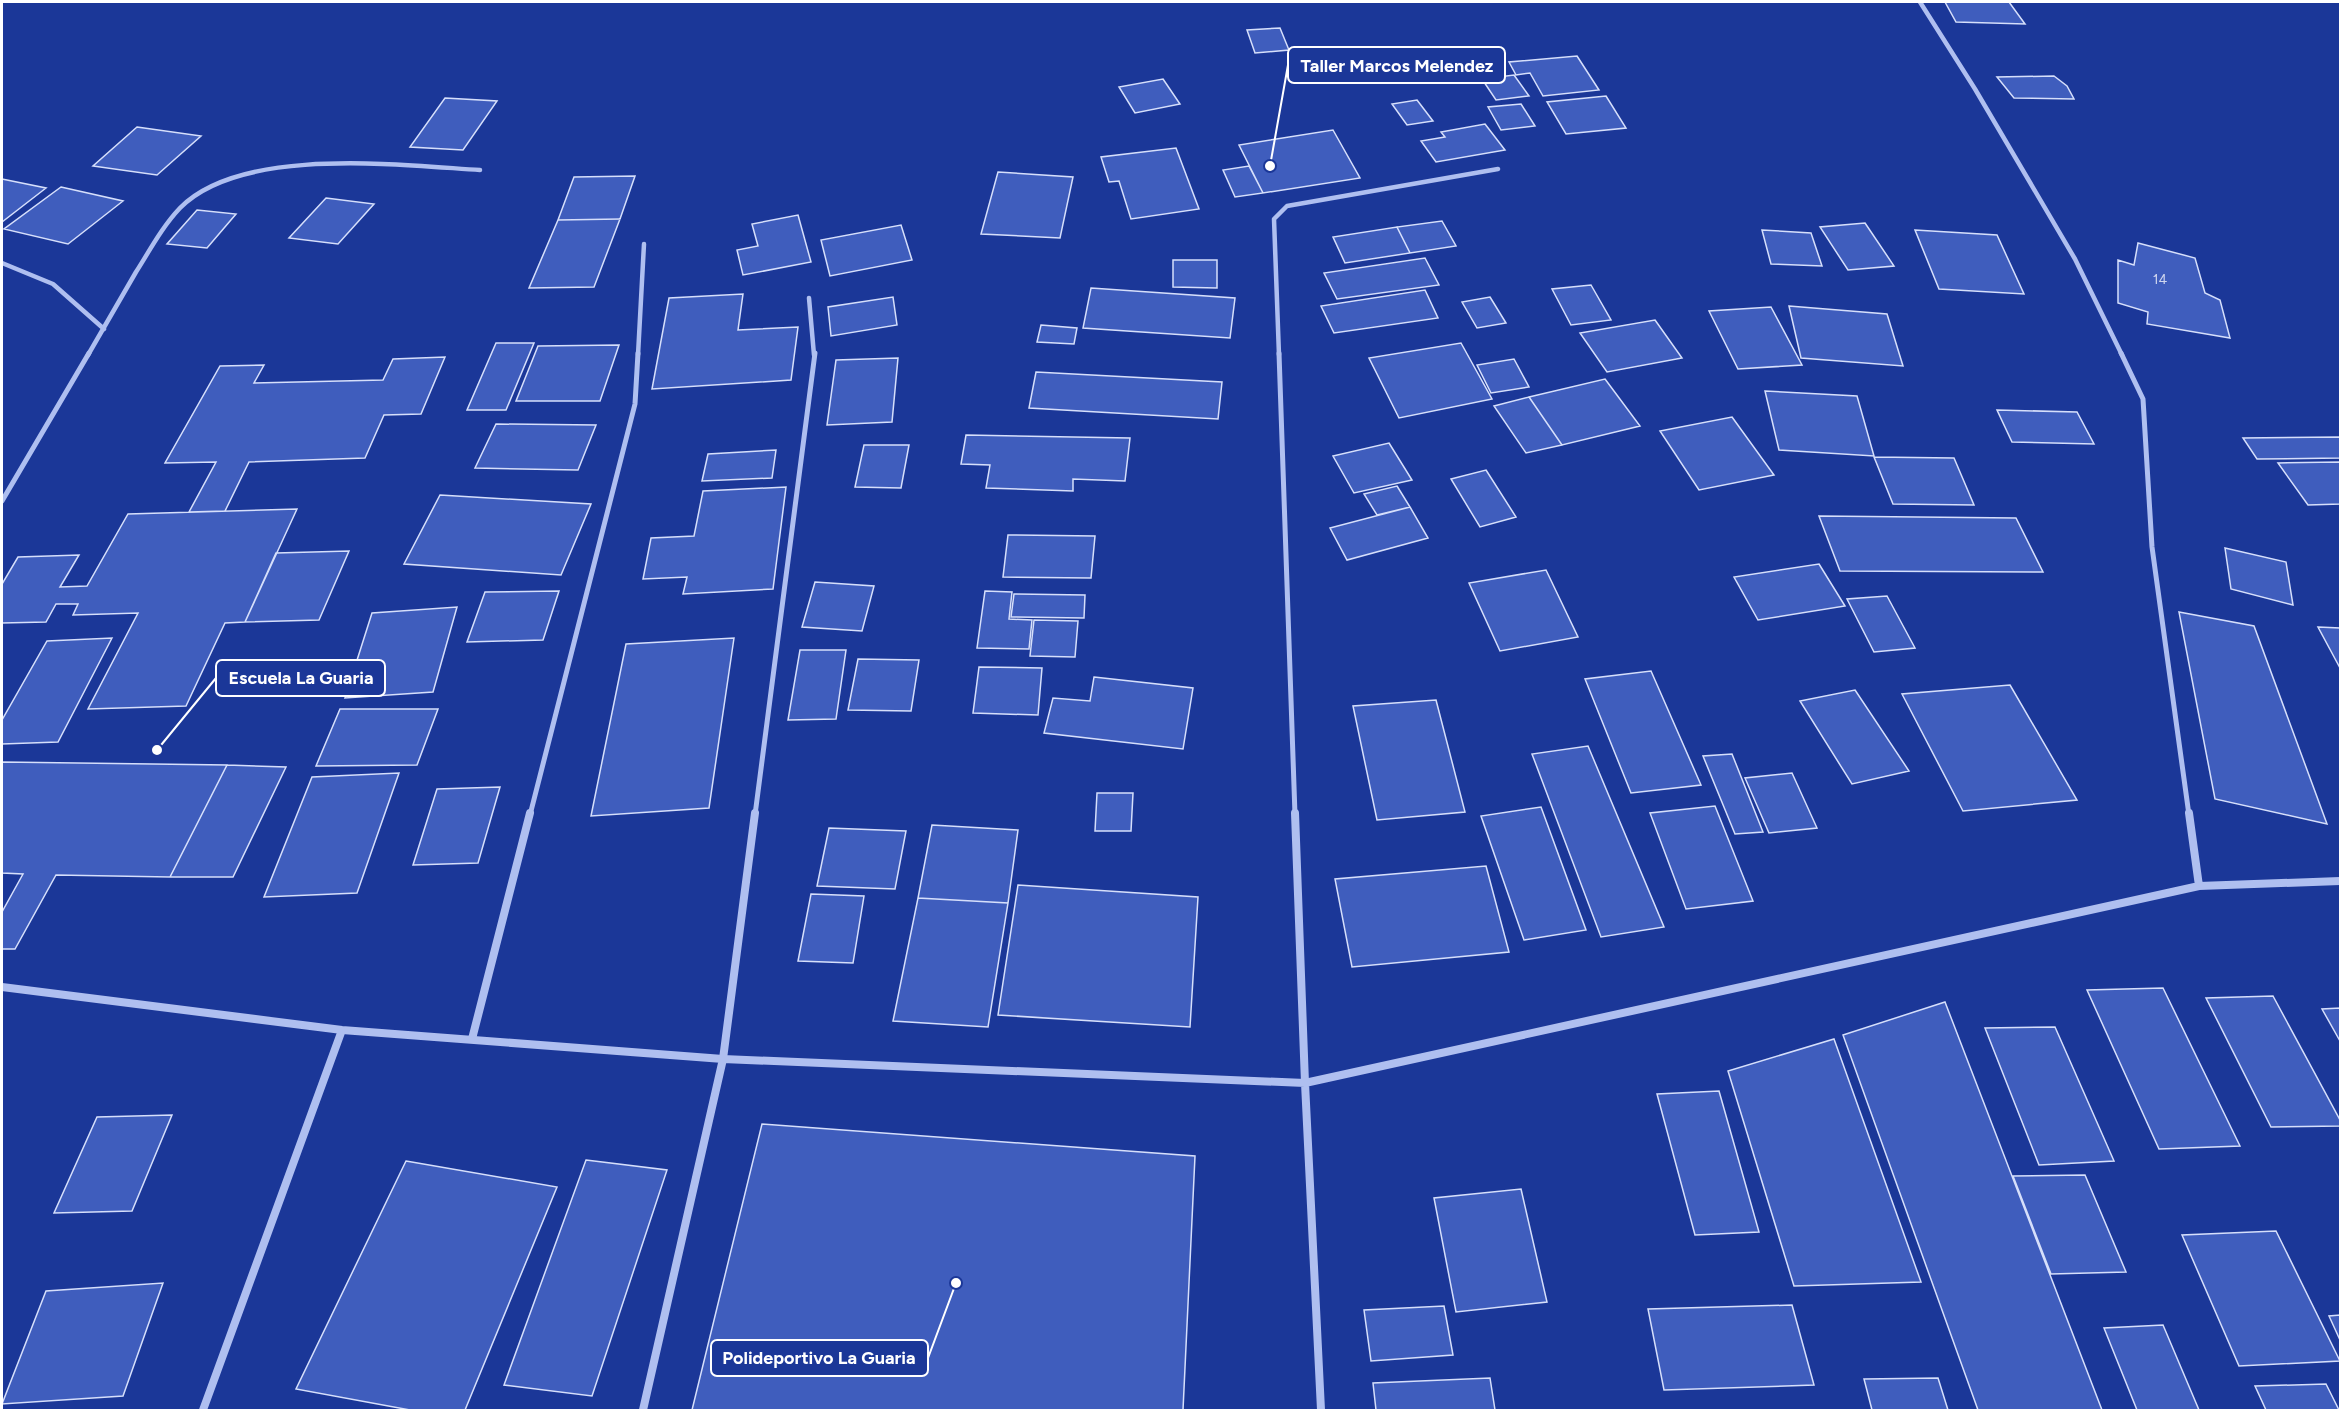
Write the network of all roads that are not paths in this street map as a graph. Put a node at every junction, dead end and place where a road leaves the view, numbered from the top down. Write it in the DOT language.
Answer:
graph roads {
  1 [pos="1920,2"];
  2 [pos="1498,169"];
  3 [pos="480,170"];
  4 [pos="644,244"];
  5 [pos="2,263"];
  6 [pos="809,298"];
  7 [pos="104,329"];
  8 [pos="2,501"];
  9 [pos="2340,881"];
  10 [pos="2199,885"];
  11 [pos="2,987"];
  12 [pos="342,1030"];
  13 [pos="472,1039"];
  14 [pos="723,1059"];
  15 [pos="1305,1083"];
  16 [pos="203,1410"];
  17 [pos="643,1410"];
  18 [pos="1321,1410"];
  1 -- 10 [label="street"];
  2 -- 15 [label="street"];
  3 -- 7 [label="street"];
  4 -- 13 [label="street"];
  5 -- 7 [label="street"];
  6 -- 14 [label="street"];
  7 -- 8 [label="street"];
  9 -- 10 [label="street"];
  10 -- 15 [label="street"];
  11 -- 12 [label="street"];
  12 -- 13 [label="street"];
  12 -- 16 [label="street"];
  13 -- 14 [label="street"];
  14 -- 15 [label="street"];
  14 -- 17 [label="street"];
  15 -- 18 [label="street"];
}
